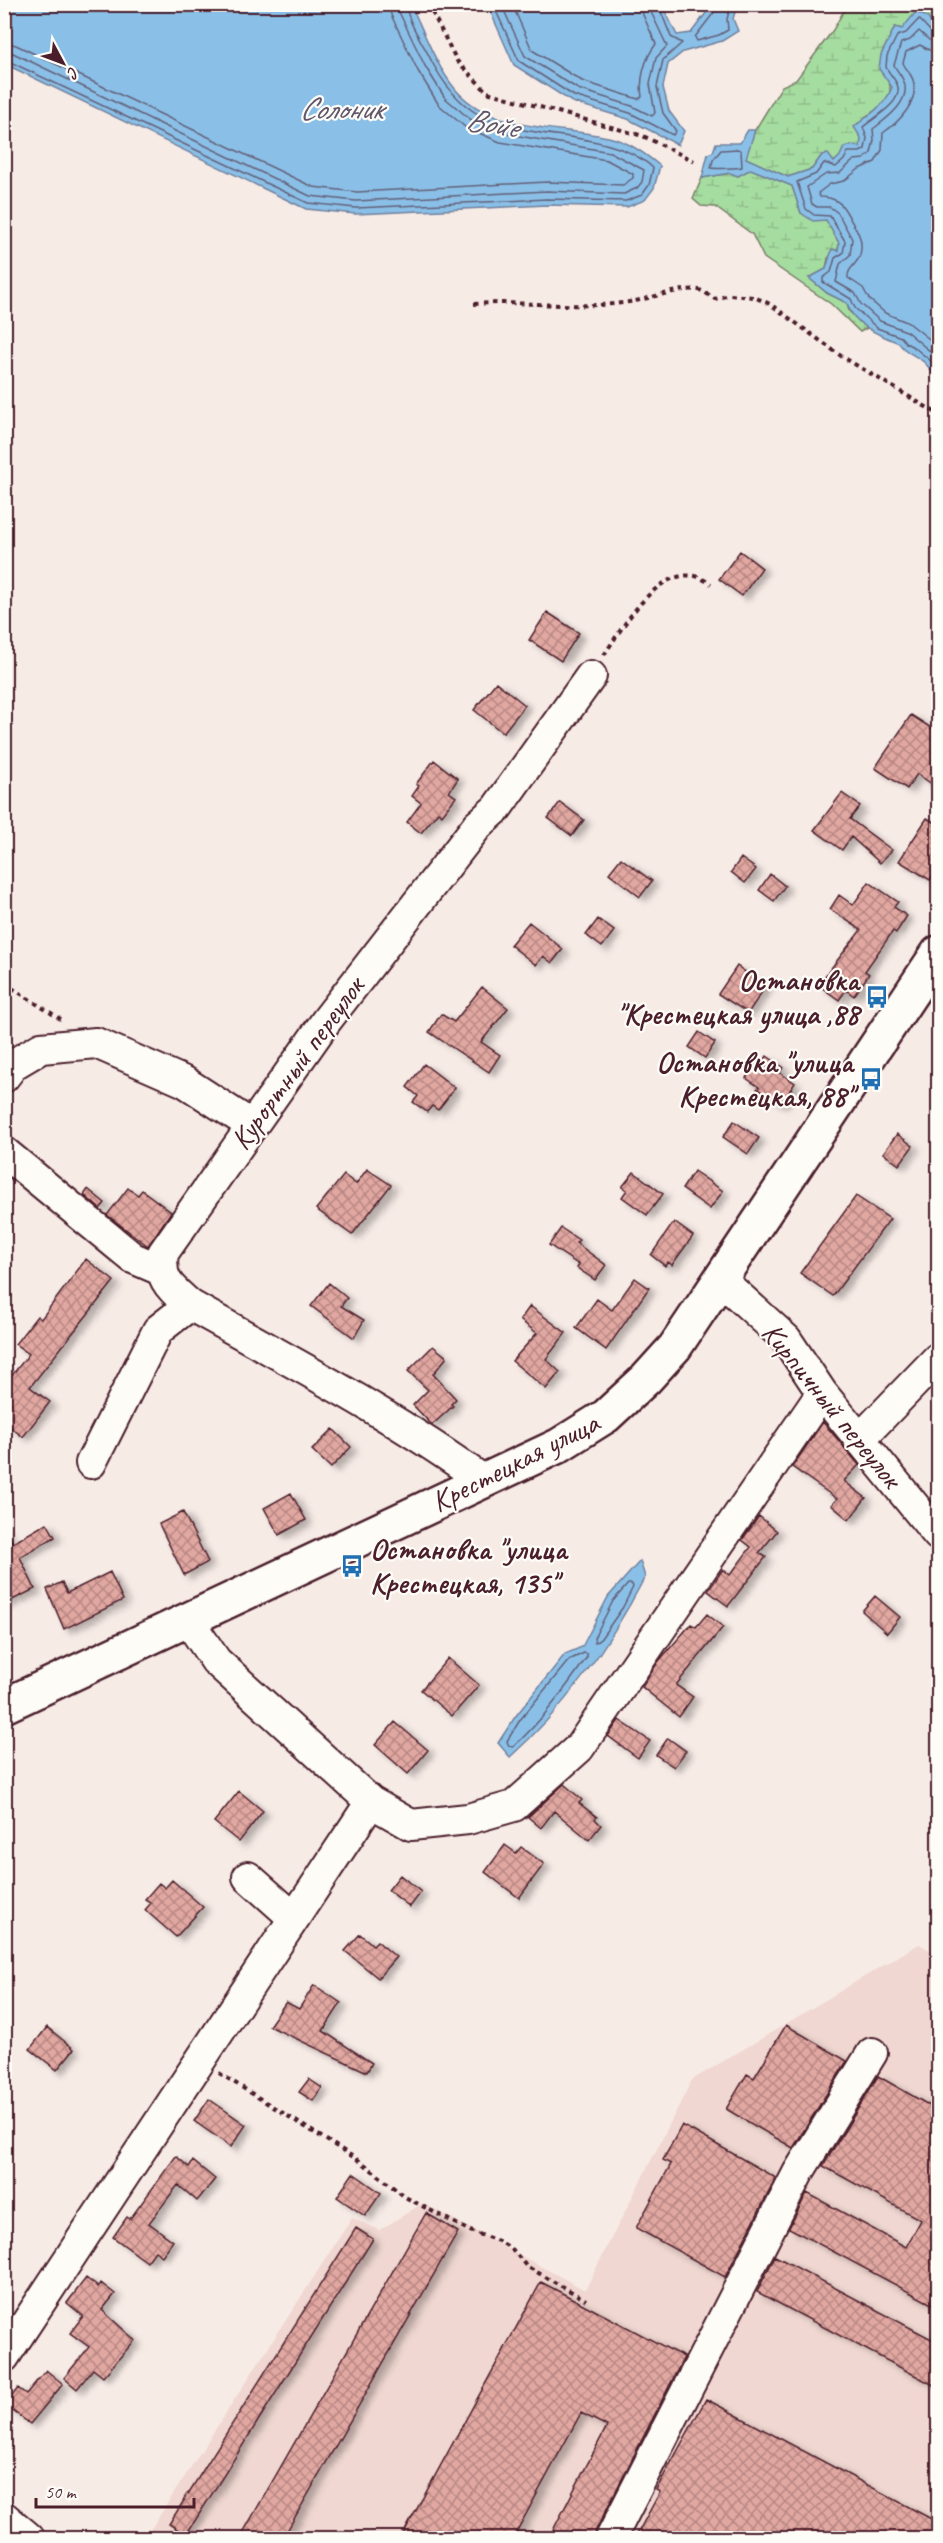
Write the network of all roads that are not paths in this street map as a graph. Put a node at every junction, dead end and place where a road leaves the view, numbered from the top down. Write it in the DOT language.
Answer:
graph roads {
  1 [pos="591,676"];
  2 [pos="939,952"];
  3 [pos="4,1077"];
  4 [pos="251,1125"];
  5 [pos="4,1152"];
  6 [pos="161,1270"];
  7 [pos="721,1280"];
  8 [pos="190,1305"];
  9 [pos="939,1358"];
  10 [pos="822,1393"];
  11 [pos="860,1440"];
  12 [pos="90,1463"];
  13 [pos="484,1481"];
  14 [pos="939,1535"];
  15 [pos="188,1620"];
  16 [pos="4,1706"];
  17 [pos="371,1802"];
  18 [pos="248,1877"];
  19 [pos="294,1918"];
  20 [pos="872,2053"];
  21 [pos="4,2357"];
  22 [pos="4,2517"];
  23 [pos="29,2538"];
  24 [pos="610,2538"];
  1 -- 4 [label="street, Курортный переулок"];
  2 -- 7 [label="main road, Крестецкая улица"];
  3 -- 4 [label="street"];
  4 -- 6 [label="street, Курортный переулок"];
  5 -- 6 [label="street"];
  6 -- 8 [label="street"];
  7 -- 10 [label="street, Кирпичный переулок"];
  7 -- 13 [label="main road, Крестецкая улица"];
  8 -- 12 [label="street"];
  8 -- 13 [label="street"];
  9 -- 11 [label="street"];
  10 -- 11 [label="street, Кирпичный переулок"];
  10 -- 17 [label="street"];
  11 -- 14 [label="street, Кирпичный переулок"];
  13 -- 15 [label="main road, Крестецкая улица"];
  15 -- 16 [label="main road, Крестецкая улица"];
  15 -- 17 [label="street"];
  17 -- 19 [label="street"];
  18 -- 19 [label="street"];
  19 -- 21 [label="street"];
  20 -- 24 [label="street"];
  22 -- 23 [label="street"];
}
